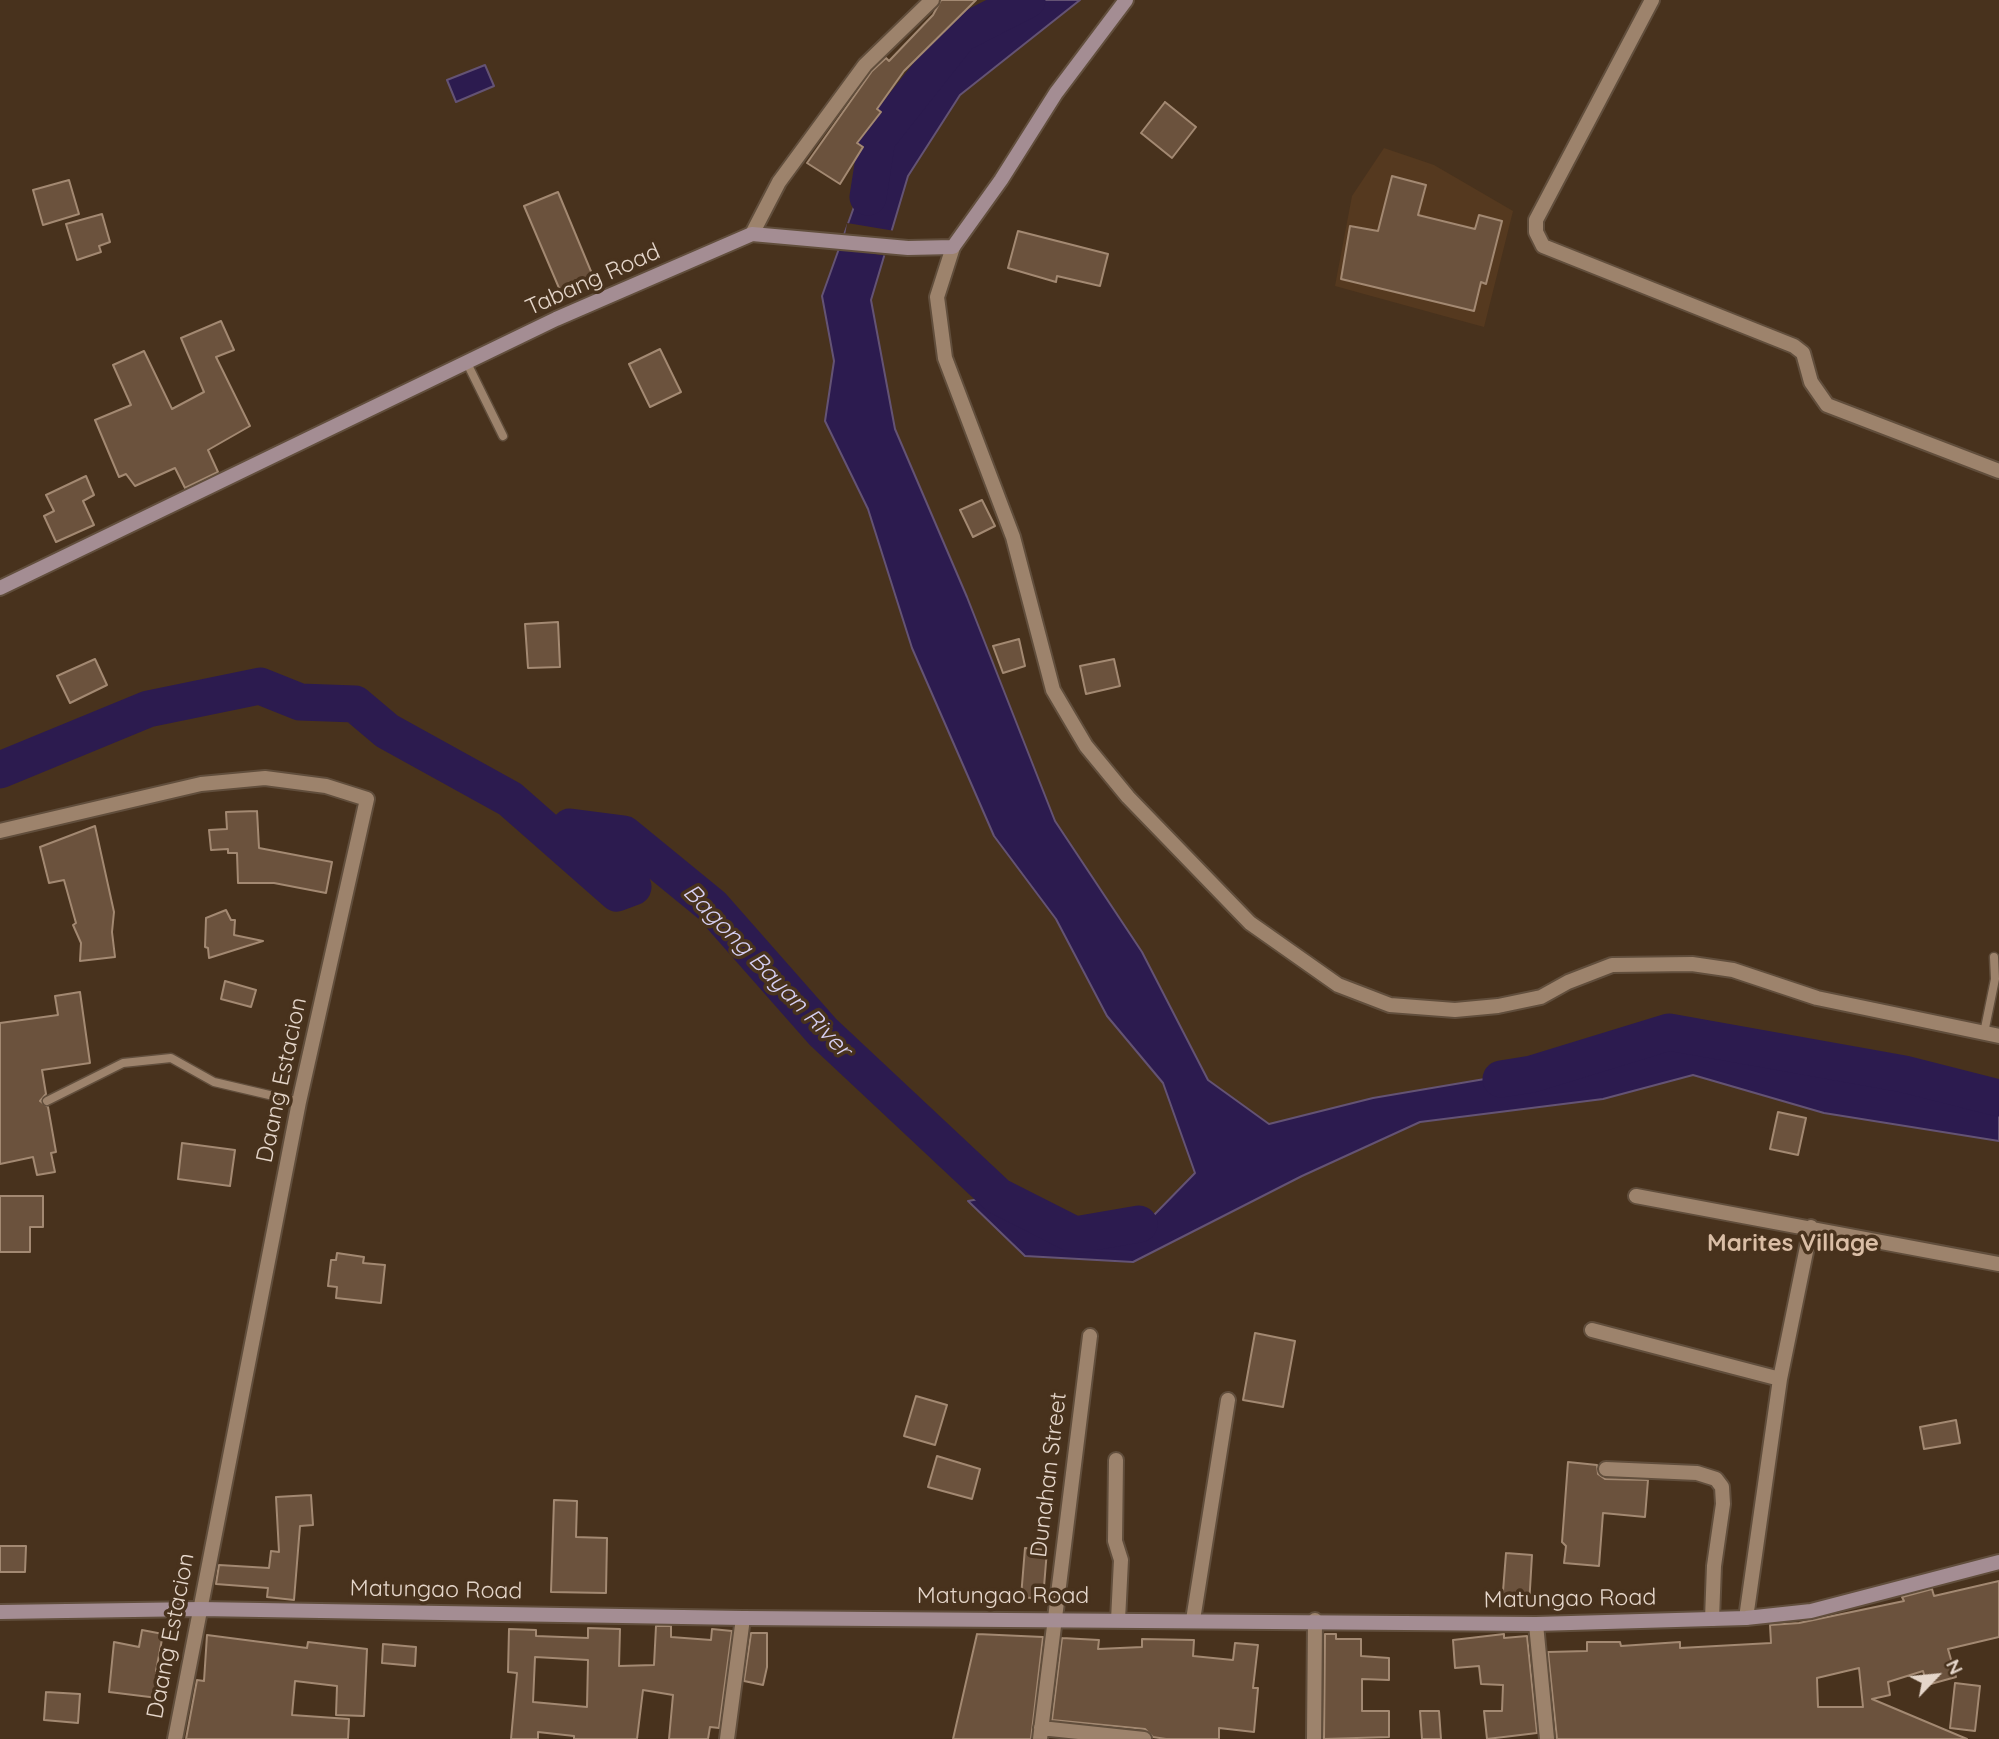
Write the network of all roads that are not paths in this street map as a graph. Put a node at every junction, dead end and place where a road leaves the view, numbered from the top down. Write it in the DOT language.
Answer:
graph roads {
  1 [pos="932,0"];
  2 [pos="1126,0"];
  3 [pos="1652,0"];
  4 [pos="752,234"];
  5 [pos="953,247"];
  6 [pos="467,363"];
  7 [pos="503,436"];
  8 [pos="1999,471"];
  9 [pos="0,588"];
  10 [pos="0,831"];
  11 [pos="1994,957"];
  12 [pos="1992,1035"];
  13 [pos="47,1101"];
  14 [pos="299,1102"];
  15 [pos="1636,1196"];
  16 [pos="1811,1227"];
  17 [pos="1999,1264"];
  18 [pos="1592,1330"];
  19 [pos="1090,1336"];
  20 [pos="1780,1379"];
  21 [pos="1228,1400"];
  22 [pos="1116,1460"];
  23 [pos="1606,1469"];
  24 [pos="1999,1562"];
  25 [pos="200,1609"];
  26 [pos="0,1612"];
  27 [pos="743,1618"];
  28 [pos="1712,1619"];
  29 [pos="1746,1619"];
  30 [pos="1053,1620"];
  31 [pos="1118,1620"];
  32 [pos="1193,1620"];
  33 [pos="1315,1620"];
  34 [pos="1536,1624"];
  35 [pos="1040,1734"];
  36 [pos="175,1739"];
  37 [pos="727,1739"];
  38 [pos="1144,1739"];
  39 [pos="1314,1739"];
  40 [pos="1547,1739"];
  1 -- 4 [label="street"];
  2 -- 5 [label="main road"];
  3 -- 8 [label="street"];
  4 -- 5 [label="main road, Tabang Road"];
  4 -- 6 [label="main road, Tabang Road"];
  5 -- 12 [label="street"];
  6 -- 7 [label="lane"];
  6 -- 9 [label="main road, Tabang Road"];
  10 -- 14 [label="street, Daang Estacion"];
  11 -- 12 [label="lane"];
  13 -- 14 [label="lane"];
  14 -- 25 [label="street, Daang Estacion"];
  15 -- 16 [label="street"];
  16 -- 17 [label="street"];
  16 -- 20 [label="street"];
  18 -- 20 [label="street"];
  19 -- 30 [label="street, Dunahan Street"];
  20 -- 29 [label="street"];
  21 -- 32 [label="street"];
  22 -- 31 [label="street"];
  23 -- 28 [label="street"];
  24 -- 29 [label="main road, Matungao Road"];
  25 -- 26 [label="main road, Matungao Road"];
  25 -- 27 [label="main road, Matungao Road"];
  25 -- 36 [label="street, Daang Estacion"];
  27 -- 30 [label="main road, Matungao Road"];
  27 -- 37 [label="street"];
  28 -- 29 [label="main road, Matungao Road"];
  28 -- 34 [label="main road, Matungao Road"];
  30 -- 31 [label="main road, Matungao Road"];
  30 -- 35 [label="street, Dunahan Street"];
  31 -- 32 [label="main road, Matungao Road"];
  32 -- 33 [label="main road, Matungao Road"];
  33 -- 34 [label="main road, Matungao Road"];
  33 -- 39 [label="street"];
  34 -- 40 [label="street"];
  35 -- 38 [label="street"];
}
